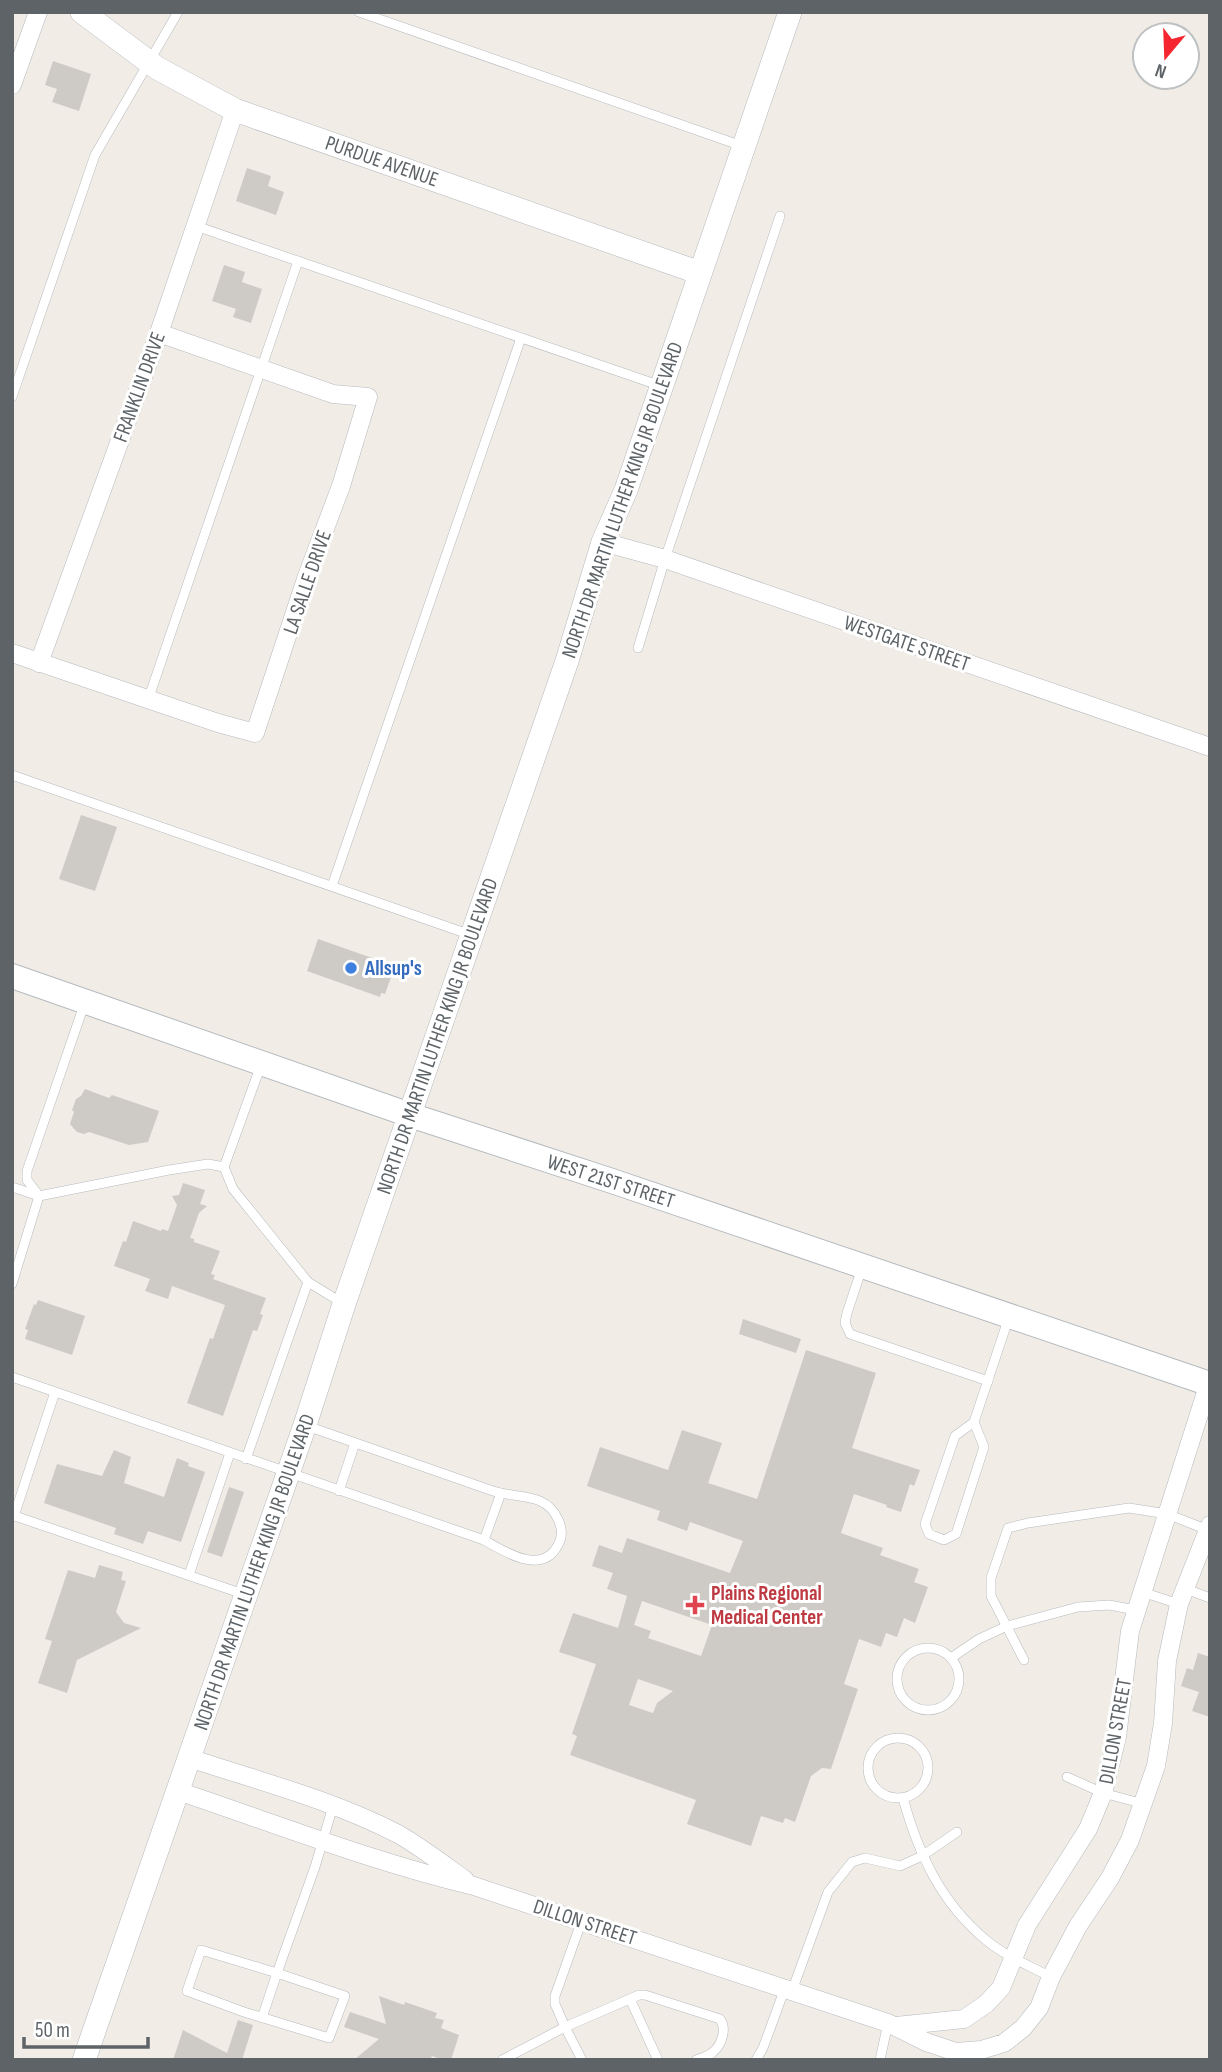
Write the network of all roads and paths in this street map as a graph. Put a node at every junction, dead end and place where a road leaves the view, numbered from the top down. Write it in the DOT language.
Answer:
graph roads {
  1 [pos="38,12"];
  2 [pos="82,12"];
  3 [pos="178,12"];
  4 [pos="359,12"];
  5 [pos="790,12"];
  6 [pos="149,62"];
  7 [pos="12,85"];
  8 [pos="235,110"];
  9 [pos="743,147"];
  10 [pos="780,216"];
  11 [pos="196,226"];
  12 [pos="298,261"];
  13 [pos="700,273"];
  14 [pos="159,333"];
  15 [pos="521,338"];
  16 [pos="261,369"];
  17 [pos="661,387"];
  18 [pos="12,397"];
  19 [pos="603,541"];
  20 [pos="666,559"];
  21 [pos="638,648"];
  22 [pos="12,653"];
  23 [pos="39,663"];
  24 [pos="148,700"];
  25 [pos="1210,747"];
  26 [pos="12,775"];
  27 [pos="332,886"];
  28 [pos="473,935"];
  29 [pos="12,976"];
  30 [pos="86,1002"];
  31 [pos="262,1063"];
  32 [pos="410,1115"];
  33 [pos="224,1167"];
  34 [pos="12,1187"];
  35 [pos="39,1196"];
  36 [pos="862,1266"];
  37 [pos="308,1282"];
  38 [pos="12,1284"];
  39 [pos="344,1304"];
  40 [pos="1009,1316"];
  41 [pos="12,1377"];
  42 [pos="988,1381"];
  43 [pos="1209,1383"];
  44 [pos="55,1392"];
  45 [pos="974,1422"];
  46 [pos="305,1425"];
  47 [pos="355,1443"];
  48 [pos="230,1453"];
  49 [pos="246,1459"];
  50 [pos="288,1473"];
  51 [pos="339,1491"];
  52 [pos="501,1493"];
  53 [pos="1167,1514"];
  54 [pos="13,1515"];
  55 [pos="1209,1527"];
  56 [pos="484,1540"];
  57 [pos="189,1576"];
  58 [pos="1142,1592"];
  59 [pos="246,1595"];
  60 [pos="1182,1597"];
  61 [pos="1210,1598"];
  62 [pos="1136,1610"];
  63 [pos="1007,1626"];
  64 [pos="951,1658"];
  65 [pos="1024,1660"];
  66 [pos="189,1758"];
  67 [pos="1067,1777"];
  68 [pos="178,1791"];
  69 [pos="1103,1793"];
  70 [pos="903,1798"];
  71 [pos="1144,1804"];
  72 [pos="333,1807"];
  73 [pos="957,1832"];
  74 [pos="323,1840"];
  75 [pos="922,1856"];
  76 [pos="474,1886"];
  77 [pos="582,1920"];
  78 [pos="1014,1958"];
  79 [pos="278,1973"];
  80 [pos="1051,1978"];
  81 [pos="788,1989"];
  82 [pos="630,1999"];
  83 [pos="262,2018"];
  84 [pos="891,2025"];
  85 [pos="565,2027"];
  86 [pos="506,2059"];
  87 [pos="84,2060"];
  88 [pos="582,2060"];
  89 [pos="658,2060"];
  90 [pos="696,2060"];
  91 [pos="756,2060"];
  92 [pos="880,2060"];
  1 -- 7 [label="street"];
  2 -- 6 [label="street, PURDUE AVENUE"];
  3 -- 6 [label="lane"];
  4 -- 9 [label="lane"];
  5 -- 9 [label="street, NORTH DR MARTIN LUTHER KING JR BOULEVARD"];
  6 -- 8 [label="street, PURDUE AVENUE"];
  6 -- 18 [label="lane"];
  8 -- 11 [label="street, FRANKLIN DRIVE"];
  8 -- 13 [label="street, PURDUE AVENUE"];
  9 -- 13 [label="street, NORTH DR MARTIN LUTHER KING JR BOULEVARD"];
  10 -- 20 [label="lane"];
  11 -- 12 [label="lane"];
  11 -- 14 [label="street, FRANKLIN DRIVE"];
  12 -- 15 [label="lane"];
  12 -- 16 [label="lane"];
  13 -- 17 [label="street, NORTH DR MARTIN LUTHER KING JR BOULEVARD"];
  14 -- 16 [label="street, LA SALLE DRIVE"];
  14 -- 23 [label="street, FRANKLIN DRIVE"];
  15 -- 17 [label="lane"];
  15 -- 27 [label="lane"];
  16 -- 24 [label="lane"];
  16 -- 24 [label="street, LA SALLE DRIVE"];
  17 -- 19 [label="street, NORTH DR MARTIN LUTHER KING JR BOULEVARD"];
  19 -- 20 [label="street, WESTGATE STREET"];
  19 -- 28 [label="street, NORTH DR MARTIN LUTHER KING JR BOULEVARD"];
  20 -- 21 [label="lane"];
  20 -- 25 [label="street, WESTGATE STREET"];
  22 -- 23 [label="street, LA SALLE DRIVE"];
  23 -- 24 [label="street, LA SALLE DRIVE"];
  26 -- 27 [label="lane"];
  27 -- 28 [label="lane"];
  28 -- 32 [label="street, NORTH DR MARTIN LUTHER KING JR BOULEVARD"];
  29 -- 30 [label="main road, WEST 21ST STREET"];
  30 -- 31 [label="main road, WEST 21ST STREET"];
  30 -- 35 [label="lane"];
  31 -- 32 [label="main road, WEST 21ST STREET"];
  31 -- 33 [label="lane"];
  32 -- 36 [label="main road, WEST 21ST STREET"];
  32 -- 39 [label="street, NORTH DR MARTIN LUTHER KING JR BOULEVARD"];
  33 -- 35 [label="lane"];
  33 -- 37 [label="lane"];
  34 -- 35 [label="lane"];
  35 -- 38 [label="lane"];
  36 -- 40 [label="main road, WEST 21ST STREET"];
  36 -- 42 [label="lane"];
  37 -- 39 [label="lane"];
  37 -- 49 [label="lane"];
  39 -- 46 [label="street, NORTH DR MARTIN LUTHER KING JR BOULEVARD"];
  40 -- 42 [label="lane"];
  40 -- 43 [label="main road, WEST 21ST STREET"];
  41 -- 44 [label="lane"];
  42 -- 45 [label="lane"];
  43 -- 53 [label="street, DILLON STREET"];
  44 -- 48 [label="lane"];
  44 -- 54 [label="lane"];
  45 -- 45 [label="lane"];
  46 -- 47 [label="lane"];
  46 -- 50 [label="street, NORTH DR MARTIN LUTHER KING JR BOULEVARD"];
  47 -- 51 [label="lane"];
  47 -- 52 [label="lane"];
  48 -- 49 [label="lane"];
  48 -- 57 [label="lane"];
  49 -- 50 [label="lane"];
  50 -- 51 [label="lane"];
  50 -- 59 [label="street, NORTH DR MARTIN LUTHER KING JR BOULEVARD"];
  51 -- 56 [label="lane"];
  52 -- 56 [label="lane"];
  52 -- 56 [label="lane"];
  53 -- 55 [label="lane"];
  53 -- 58 [label="street, DILLON STREET"];
  53 -- 63 [label="lane"];
  54 -- 57 [label="lane"];
  55 -- 60 [label="street, DILLON STREET"];
  57 -- 59 [label="lane"];
  58 -- 60 [label="lane"];
  58 -- 62 [label="street, DILLON STREET"];
  59 -- 66 [label="street, NORTH DR MARTIN LUTHER KING JR BOULEVARD"];
  60 -- 61 [label="lane"];
  60 -- 71 [label="street, DILLON STREET"];
  62 -- 63 [label="lane"];
  62 -- 69 [label="street, DILLON STREET"];
  63 -- 64 [label="lane"];
  63 -- 65 [label="lane"];
  64 -- 64 [label="lane"];
  66 -- 68 [label="street, NORTH DR MARTIN LUTHER KING JR BOULEVARD"];
  66 -- 72 [label="street, DILLON STREET"];
  67 -- 69 [label="lane"];
  68 -- 74 [label="street, DILLON STREET"];
  68 -- 87 [label="street, NORTH DR MARTIN LUTHER KING JR BOULEVARD"];
  69 -- 71 [label="lane"];
  69 -- 78 [label="street, DILLON STREET"];
  70 -- 70 [label="lane"];
  70 -- 75 [label="lane"];
  71 -- 80 [label="street, DILLON STREET"];
  72 -- 74 [label="lane"];
  72 -- 76 [label="street, DILLON STREET"];
  73 -- 75 [label="lane"];
  74 -- 76 [label="street, DILLON STREET"];
  74 -- 79 [label="lane"];
  75 -- 78 [label="lane"];
  75 -- 81 [label="lane"];
  76 -- 77 [label="street, DILLON STREET"];
  77 -- 81 [label="street, DILLON STREET"];
  77 -- 85 [label="lane"];
  78 -- 80 [label="lane"];
  78 -- 84 [label="street, DILLON STREET"];
  79 -- 83 [label="lane"];
  79 -- 83 [label="lane"];
  79 -- 83 [label="lane"];
  80 -- 84 [label="street, DILLON STREET"];
  81 -- 84 [label="street, DILLON STREET"];
  81 -- 91 [label="lane"];
  82 -- 85 [label="lane"];
  82 -- 89 [label="lane"];
  82 -- 90 [label="lane"];
  84 -- 92 [label="lane"];
  85 -- 86 [label="lane"];
  85 -- 88 [label="lane"];
}
